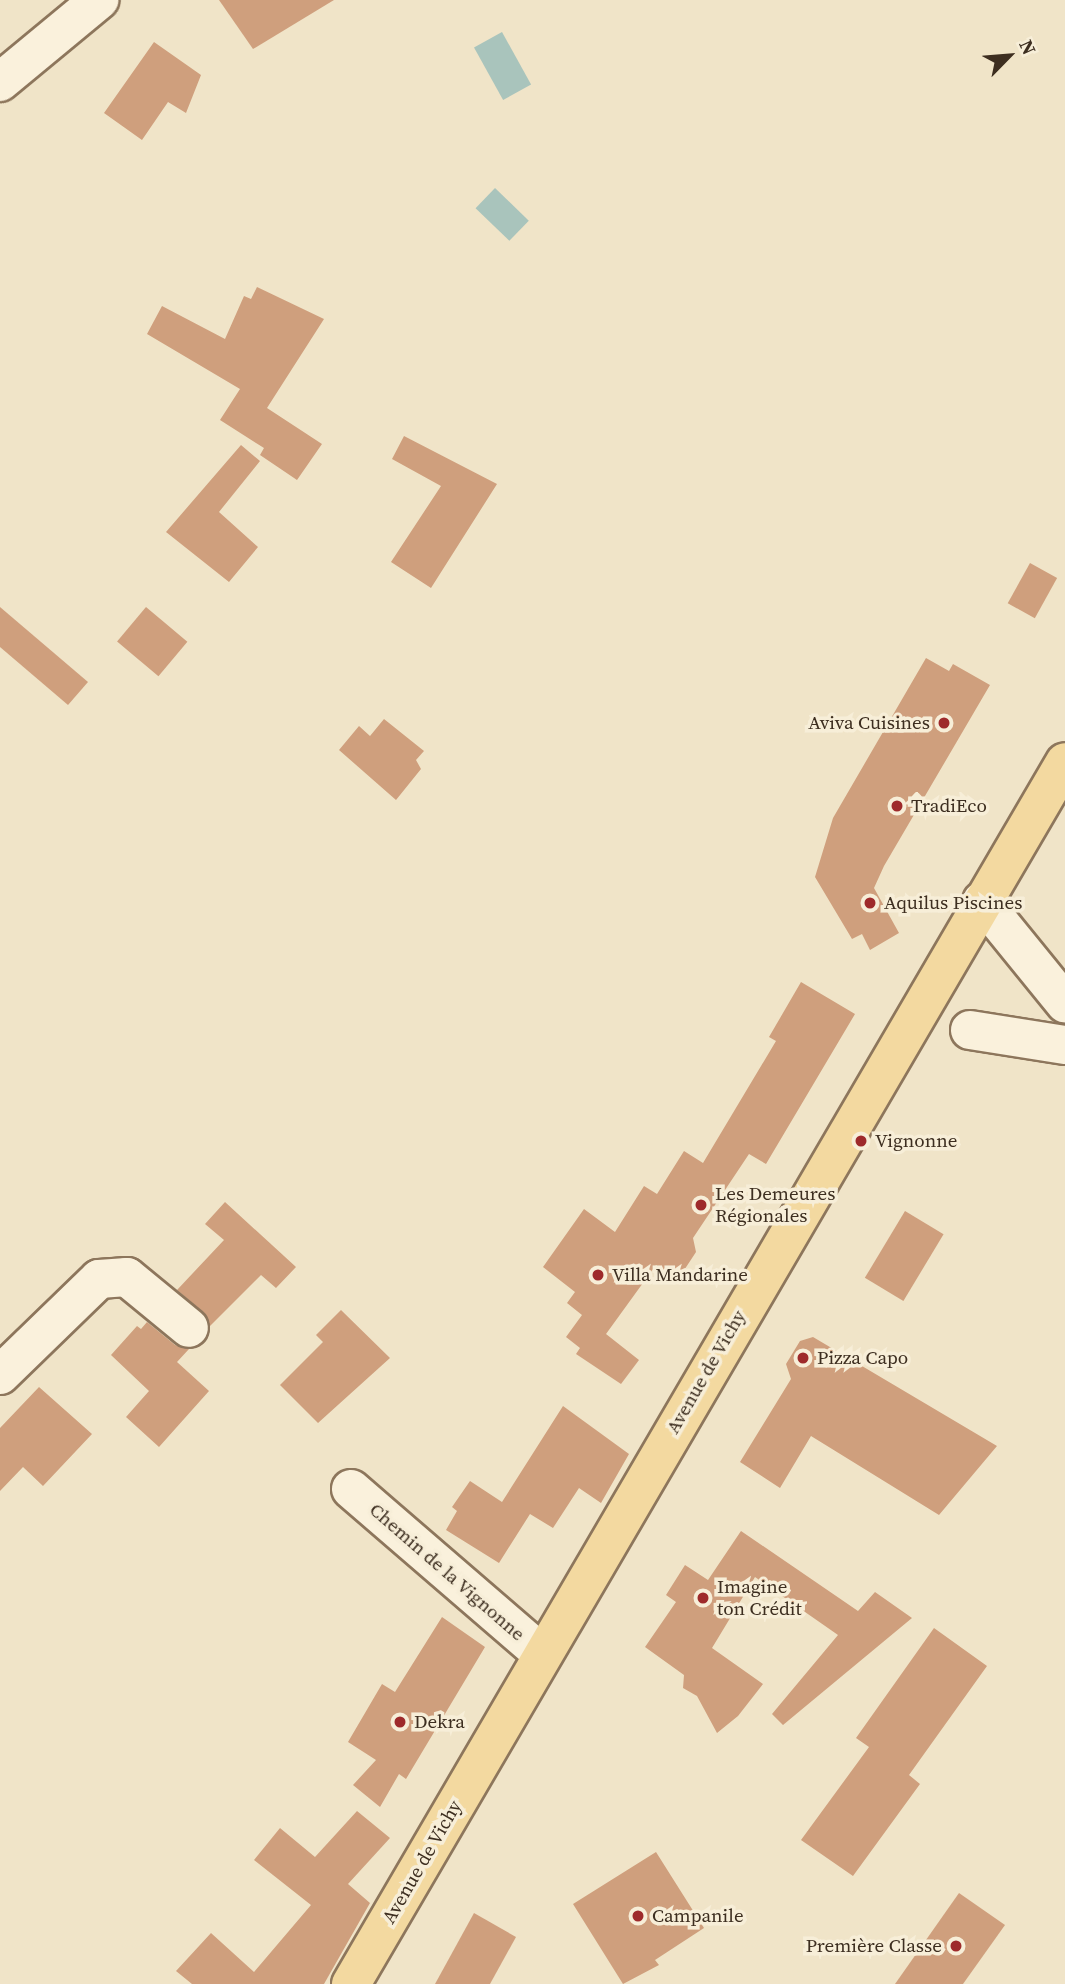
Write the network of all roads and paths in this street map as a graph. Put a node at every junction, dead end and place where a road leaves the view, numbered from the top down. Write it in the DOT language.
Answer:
graph roads {
  1 [pos="99,0"];
  2 [pos="0,82"];
  3 [pos="1065,762"];
  4 [pos="982,901"];
  5 [pos="1065,1003"];
  6 [pos="970,1030"];
  7 [pos="1065,1045"];
  8 [pos="189,1328"];
  9 [pos="0,1376"];
  10 [pos="351,1489"];
  11 [pos="542,1654"];
  12 [pos="351,1984"];
  1 -- 2 [label="street"];
  3 -- 4 [label="main road, Avenue de Vichy"];
  4 -- 5 [label="street"];
  4 -- 11 [label="main road, Avenue de Vichy"];
  6 -- 7 [label="street"];
  8 -- 9 [label="street"];
  10 -- 11 [label="street, Chemin de la Vignonne"];
  11 -- 12 [label="main road, Avenue de Vichy"];
}
